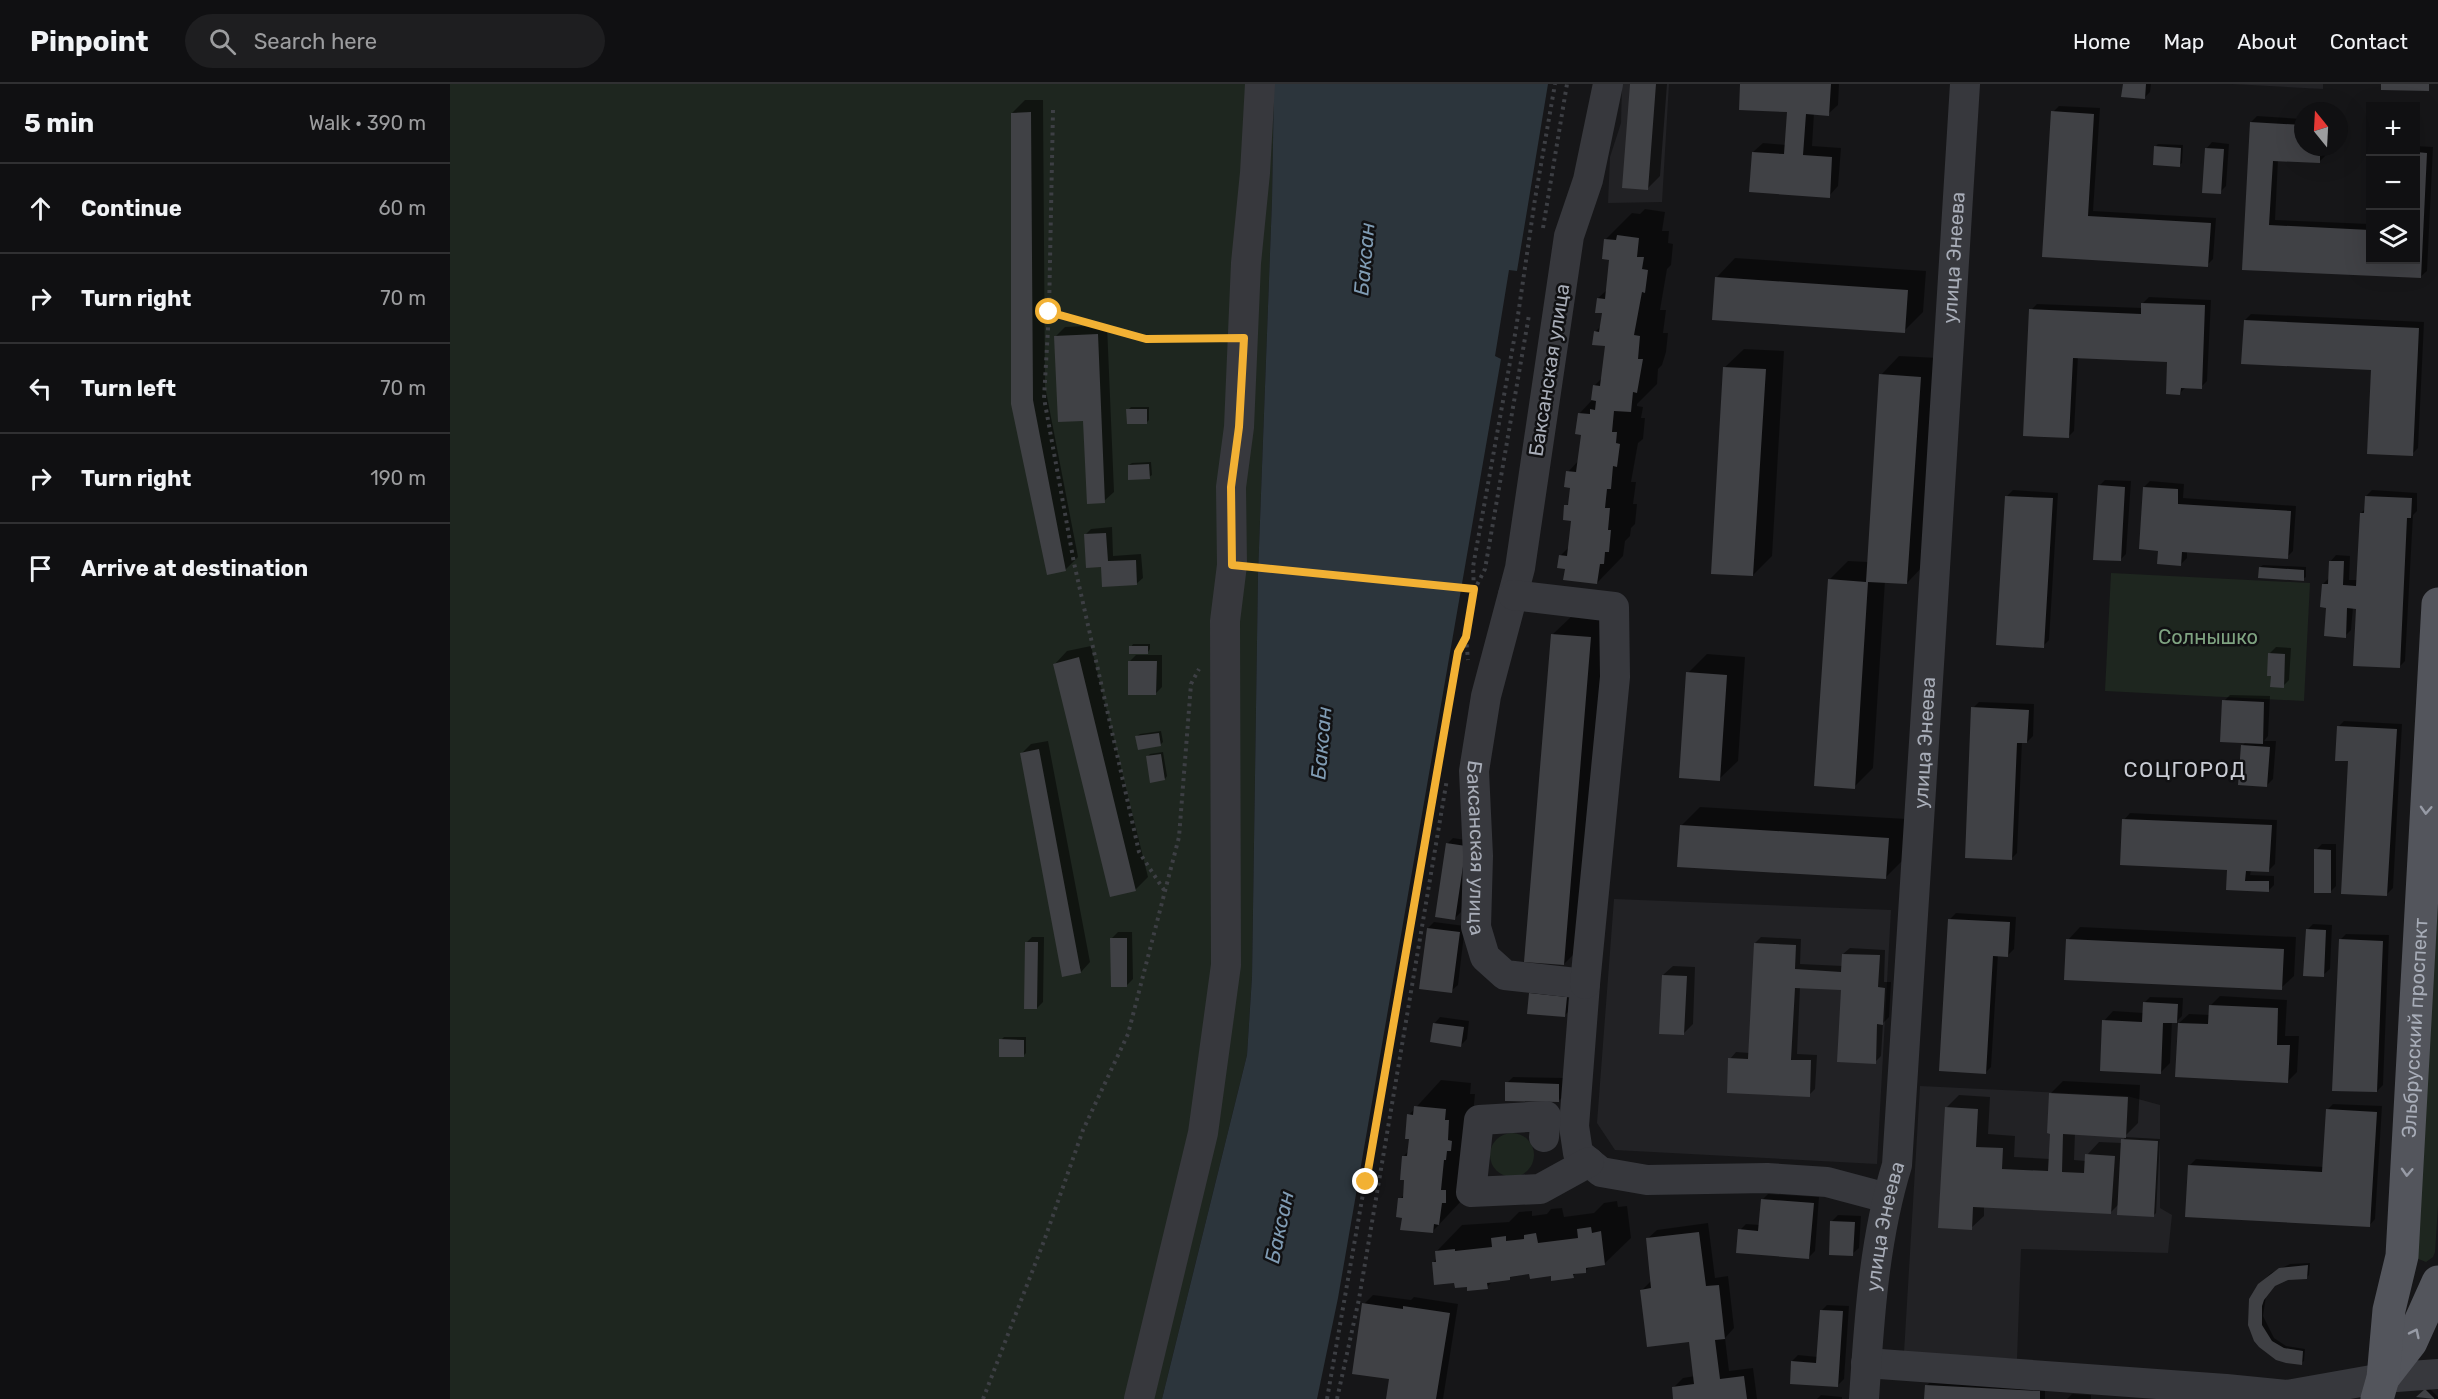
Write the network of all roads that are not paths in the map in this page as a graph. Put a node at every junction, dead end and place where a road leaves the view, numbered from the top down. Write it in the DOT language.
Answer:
graph roads {
  1 [pos="1260,84"];
  2 [pos="1608,84"];
  3 [pos="1965,84"];
  4 [pos="1512,595"];
  5 [pos="2438,604"];
  6 [pos="1585,984"];
  7 [pos="1545,1137"];
  8 [pos="1589,1162"];
  9 [pos="1887,1198"];
  10 [pos="2402,1256"];
  11 [pos="2438,1267"];
  12 [pos="2438,1282"];
  13 [pos="1866,1364"];
  14 [pos="2438,1374"];
  15 [pos="2380,1389"];
  16 [pos="1139,1399"];
  17 [pos="1863,1399"];
  1 -- 16 [label="street"];
  2 -- 4 [label="street, Баксанская улица"];
  3 -- 9 [label="street, улица Энеева"];
  4 -- 6 [label="street, Баксанская улица"];
  4 -- 6 [label="street"];
  5 -- 10 [label="main road, Эльбрусский проспект, one-way"];
  6 -- 8 [label="street"];
  7 -- 8 [label="street"];
  8 -- 9 [label="street"];
  9 -- 13 [label="street, улица Энеева"];
  10 -- 11 [label="main road"];
  10 -- 15 [label="main road, Эльбрусский проспект"];
  15 -- 12 [label="main road, one-way"];
  13 -- 15 [label="street"];
  13 -- 17 [label="street, улица Энеева"];
  14 -- 15 [label="street"];
}
